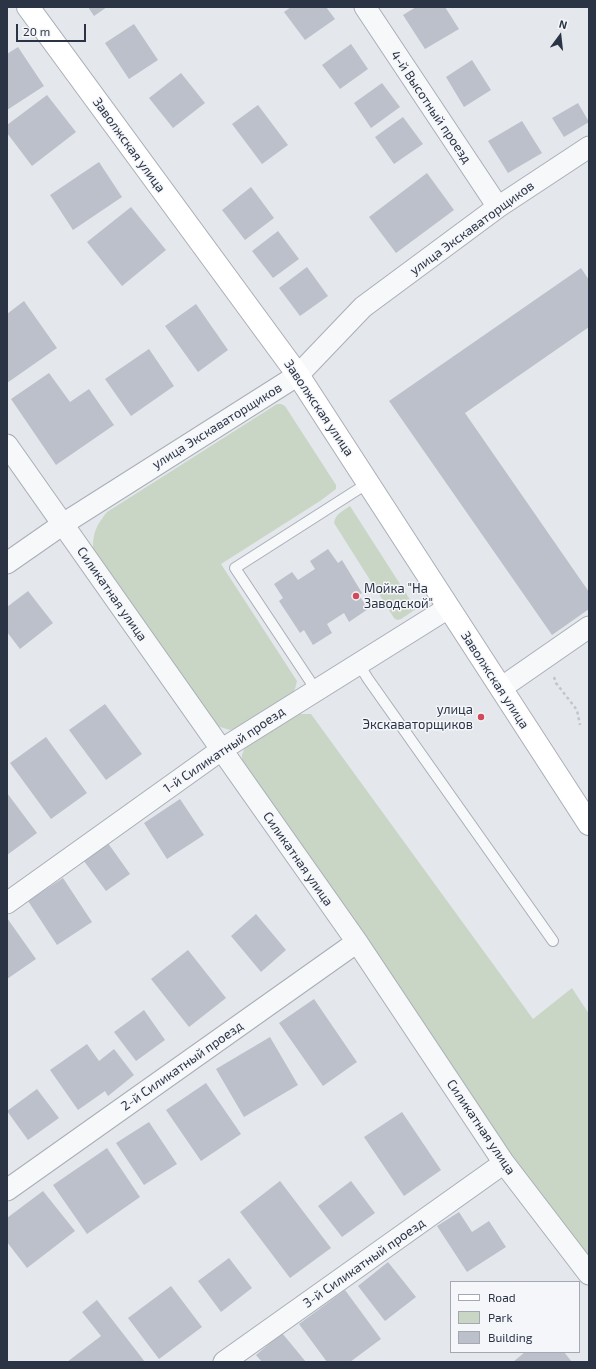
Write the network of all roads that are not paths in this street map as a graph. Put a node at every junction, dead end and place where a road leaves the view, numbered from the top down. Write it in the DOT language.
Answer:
graph roads {
  1 [pos="28,7"];
  2 [pos="365,7"];
  3 [pos="589,147"];
  4 [pos="498,207"];
  5 [pos="298,375"];
  6 [pos="7,445"];
  7 [pos="368,484"];
  8 [pos="62,524"];
  9 [pos="7,563"];
  10 [pos="448,608"];
  11 [pos="589,627"];
  12 [pos="358,663"];
  13 [pos="501,688"];
  14 [pos="316,690"];
  15 [pos="221,750"];
  16 [pos="589,824"];
  17 [pos="7,903"];
  18 [pos="554,940"];
  19 [pos="357,942"];
  20 [pos="504,1163"];
  21 [pos="7,1190"];
  22 [pos="589,1274"];
  23 [pos="224,1362"];
  1 -- 5 [label="main road, Заволжская улица"];
  2 -- 4 [label="street, 4-й Высотный проезд"];
  3 -- 4 [label="street, улица Экскаваторщиков"];
  4 -- 5 [label="street, улица Экскаваторщиков"];
  5 -- 7 [label="main road, Заволжская улица"];
  5 -- 8 [label="street, улица Экскаваторщиков"];
  6 -- 8 [label="street, Силикатная улица"];
  7 -- 10 [label="main road, Заволжская улица"];
  7 -- 14 [label="lane"];
  8 -- 9 [label="street, улица Экскаваторщиков"];
  8 -- 15 [label="street, Силикатная улица"];
  10 -- 12 [label="street, 1-й Силикатный проезд"];
  10 -- 13 [label="main road, Заволжская улица"];
  11 -- 13 [label="street"];
  12 -- 14 [label="street, 1-й Силикатный проезд"];
  12 -- 18 [label="lane"];
  13 -- 16 [label="main road, Заволжская улица"];
  14 -- 15 [label="street, 1-й Силикатный проезд"];
  15 -- 17 [label="street, 1-й Силикатный проезд"];
  15 -- 19 [label="street, Силикатная улица"];
  19 -- 20 [label="street, Силикатная улица"];
  19 -- 21 [label="street, 2-й Силикатный проезд"];
  20 -- 22 [label="street, Силикатная улица"];
  20 -- 23 [label="street, 3-й Силикатный проезд"];
}
